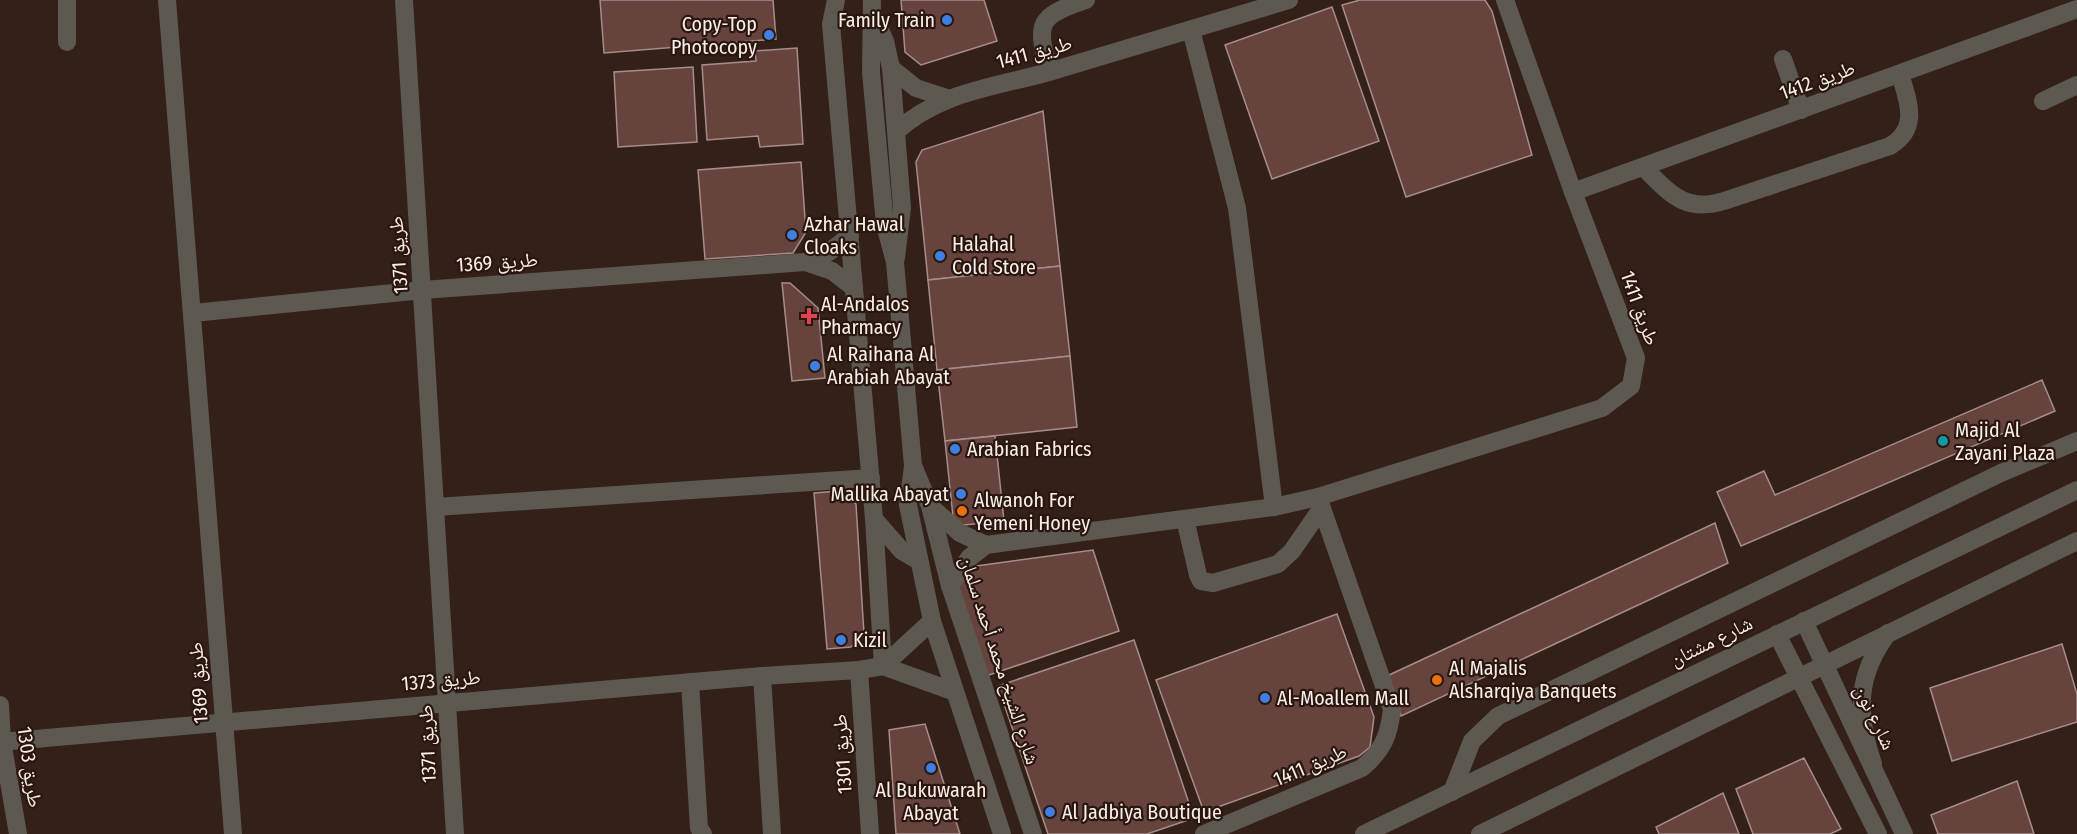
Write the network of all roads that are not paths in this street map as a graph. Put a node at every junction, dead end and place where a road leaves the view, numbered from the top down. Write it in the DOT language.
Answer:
graph roads {
  1 [pos="67,0"];
  2 [pos="167,0"];
  3 [pos="404,0"];
  4 [pos="827,0"];
  5 [pos="836,0"];
  6 [pos="1086,0"];
  7 [pos="1289,0"];
  8 [pos="1505,0"];
  9 [pos="872,7"];
  10 [pos="1244,7"];
  11 [pos="2077,9"];
  12 [pos="831,24"];
  13 [pos="1191,30"];
  14 [pos="67,42"];
  15 [pos="1783,59"];
  16 [pos="891,68"];
  17 [pos="1049,72"];
  18 [pos="1900,74"];
  19 [pos="2077,85"];
  20 [pos="947,98"];
  21 [pos="874,99"];
  22 [pos="2043,101"];
  23 [pos="894,103"];
  24 [pos="1801,110"];
  25 [pos="897,131"];
  26 [pos="1643,167"];
  27 [pos="1573,192"];
  28 [pos="850,236"];
  29 [pos="805,262"];
  30 [pos="895,262"];
  31 [pos="854,288"];
  32 [pos="423,290"];
  33 [pos="193,313"];
  34 [pos="2077,441"];
  35 [pos="913,466"];
  36 [pos="871,478"];
  37 [pos="2077,490"];
  38 [pos="1320,503"];
  39 [pos="930,506"];
  40 [pos="436,507"];
  41 [pos="1274,507"];
  42 [pos="874,519"];
  43 [pos="1185,519"];
  44 [pos="2077,541"];
  45 [pos="986,545"];
  46 [pos="919,561"];
  47 [pos="950,586"];
  48 [pos="932,621"];
  49 [pos="1804,621"];
  50 [pos="1889,633"];
  51 [pos="1777,634"];
  52 [pos="1824,664"];
  53 [pos="883,666"];
  54 [pos="859,670"];
  55 [pos="762,676"];
  56 [pos="1798,677"];
  57 [pos="690,682"];
  58 [pos="955,692"];
  59 [pos="447,702"];
  60 [pos="0,705"];
  61 [pos="223,722"];
  62 [pos="1,741"];
  63 [pos="1873,764"];
  64 [pos="1452,792"];
  65 [pos="18,834"];
  66 [pos="233,834"];
  67 [pos="455,834"];
  68 [pos="703,834"];
  69 [pos="772,834"];
  70 [pos="870,834"];
  71 [pos="1002,834"];
  72 [pos="1033,834"];
  73 [pos="1204,834"];
  74 [pos="1364,834"];
  75 [pos="1480,834"];
  76 [pos="1878,834"];
  77 [pos="1904,834"];
  1 -- 14 [label="street"];
  2 -- 33 [label="street, طريق 1369"];
  3 -- 32 [label="street, طريق 1371"];
  4 -- 12 [label="street"];
  5 -- 12 [label="street"];
  6 -- 17 [label="street"];
  7 -- 10 [label="street, طريق 1411"];
  8 -- 27 [label="street, طريق 1411"];
  9 -- 16 [label="street, شارع الشيخ محمد أحمد سلمان"];
  9 -- 21 [label="street, شارع الشيخ محمد أحمد سلمان"];
  10 -- 13 [label="street, طريق 1411"];
  11 -- 18 [label="street, طريق 1412"];
  12 -- 28 [label="street"];
  13 -- 17 [label="street, طريق 1411"];
  13 -- 41 [label="street"];
  15 -- 24 [label="street"];
  16 -- 20 [label="street"];
  16 -- 23 [label="street, شارع الشيخ محمد أحمد سلمان"];
  17 -- 20 [label="street, طريق 1411"];
  18 -- 24 [label="street, طريق 1412"];
  18 -- 26 [label="street"];
  19 -- 22 [label="street"];
  20 -- 25 [label="street, طريق 1411"];
  21 -- 23 [label="street"];
  21 -- 30 [label="street, شارع الشيخ محمد أحمد سلمان"];
  23 -- 25 [label="street, شارع الشيخ محمد أحمد سلمان"];
  24 -- 26 [label="street, طريق 1412"];
  25 -- 30 [label="street, شارع الشيخ محمد أحمد سلمان"];
  26 -- 27 [label="street, طريق 1412"];
  27 -- 38 [label="street, طريق 1411"];
  28 -- 29 [label="street, طريق 1369"];
  28 -- 31 [label="street"];
  29 -- 31 [label="street, طريق 1369"];
  29 -- 32 [label="street, طريق 1369"];
  30 -- 35 [label="street, شارع الشيخ محمد أحمد سلمان"];
  31 -- 36 [label="street"];
  32 -- 33 [label="street, طريق 1369"];
  32 -- 40 [label="street, طريق 1371"];
  33 -- 61 [label="street, طريق 1369"];
  34 -- 64 [label="street"];
  35 -- 39 [label="street, شارع الشيخ محمد أحمد سلمان"];
  35 -- 46 [label="street, شارع الشيخ محمد أحمد سلمان"];
  36 -- 40 [label="street"];
  36 -- 42 [label="street"];
  37 -- 49 [label="street, شارع مشتان"];
  38 -- 41 [label="street, طريق 1411"];
  38 -- 43 [label="street"];
  38 -- 73 [label="street, طريق 1411"];
  39 -- 45 [label="street"];
  39 -- 47 [label="street, شارع الشيخ محمد أحمد سلمان"];
  40 -- 59 [label="street, طريق 1371"];
  41 -- 43 [label="street, طريق 1411"];
  42 -- 46 [label="street"];
  42 -- 53 [label="street"];
  43 -- 45 [label="street, طريق 1411"];
  44 -- 50 [label="street"];
  45 -- 47 [label="street"];
  46 -- 48 [label="street, شارع الشيخ محمد أحمد سلمان"];
  47 -- 72 [label="street, شارع الشيخ محمد أحمد سلمان"];
  48 -- 53 [label="street"];
  48 -- 58 [label="street, شارع الشيخ محمد أحمد سلمان"];
  49 -- 51 [label="street, شارع مشتان"];
  49 -- 52 [label="street, شارع نون"];
  50 -- 52 [label="street"];
  50 -- 63 [label="street"];
  51 -- 56 [label="street"];
  51 -- 64 [label="street, شارع مشتان"];
  52 -- 56 [label="street"];
  52 -- 63 [label="street, شارع نون"];
  53 -- 54 [label="street, طريق 1373"];
  53 -- 58 [label="street"];
  54 -- 55 [label="street, طريق 1373"];
  54 -- 70 [label="street, طريق 1301"];
  55 -- 57 [label="street, طريق 1373"];
  55 -- 69 [label="street"];
  56 -- 75 [label="street"];
  56 -- 76 [label="street"];
  57 -- 59 [label="street, طريق 1373"];
  57 -- 68 [label="street"];
  58 -- 71 [label="street, شارع الشيخ محمد أحمد سلمان"];
  59 -- 61 [label="street, طريق 1373"];
  59 -- 67 [label="street, طريق 1371"];
  60 -- 62 [label="street, طريق 1303"];
  61 -- 62 [label="street, طريق 1373"];
  61 -- 66 [label="street, طريق 1369"];
  62 -- 65 [label="street, طريق 1303"];
  63 -- 77 [label="street, شارع نون"];
  64 -- 74 [label="street, شارع مشتان"];
}
